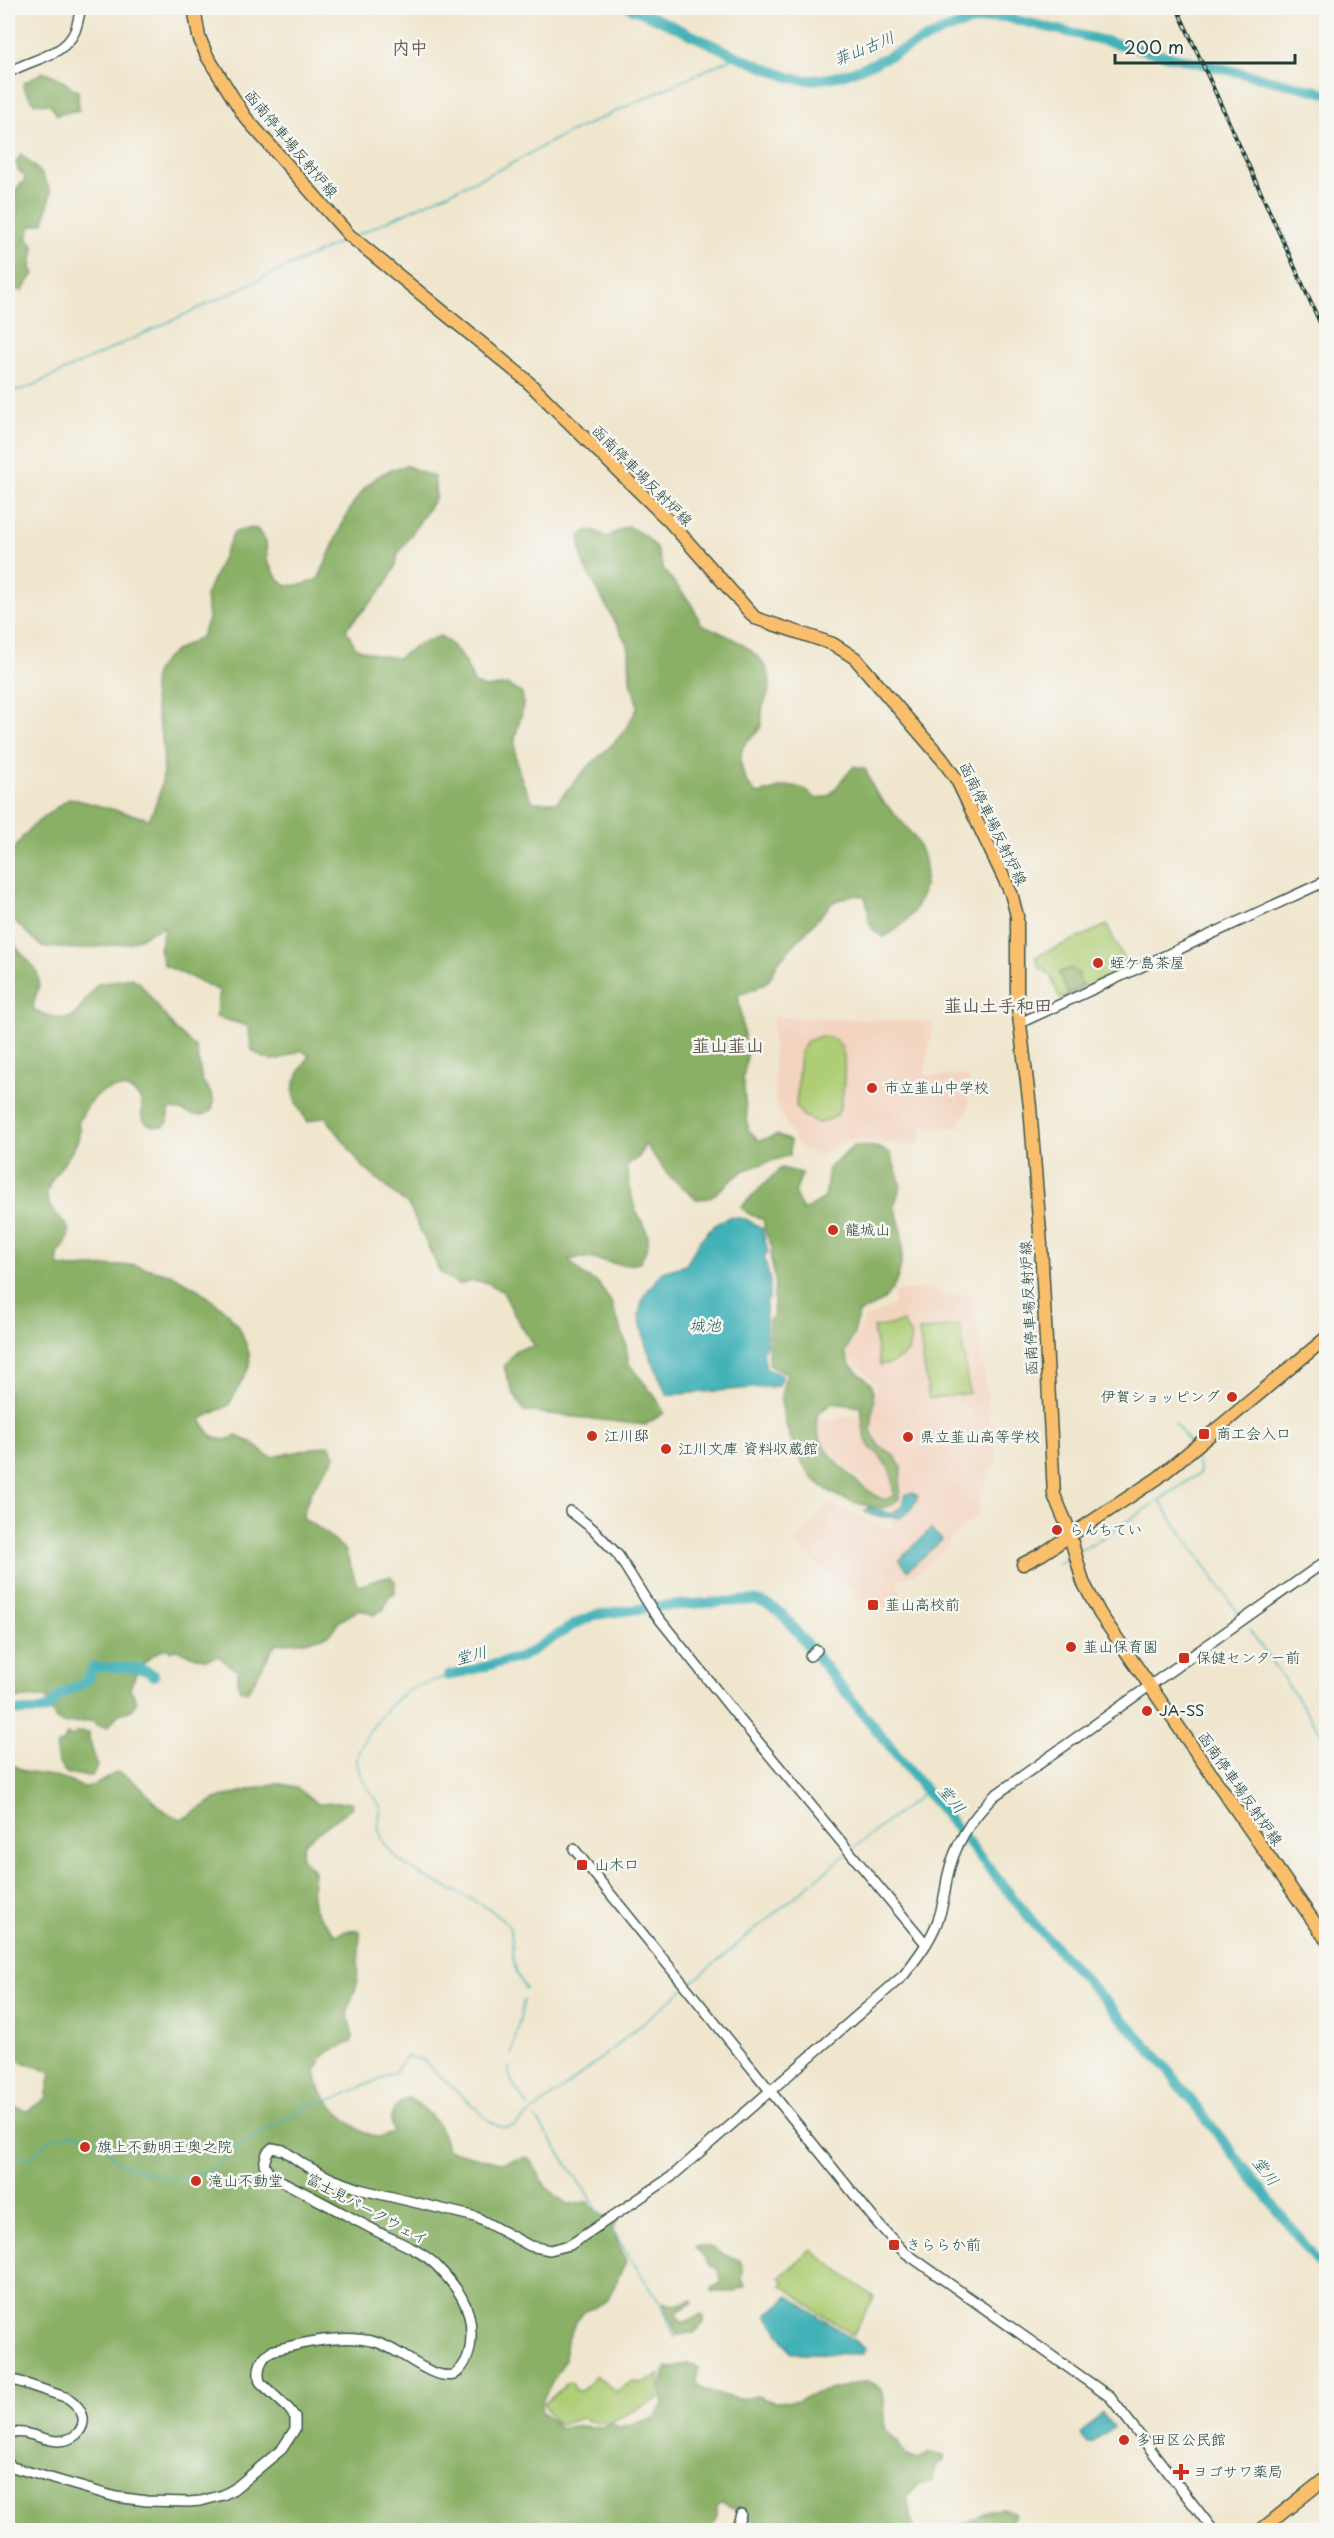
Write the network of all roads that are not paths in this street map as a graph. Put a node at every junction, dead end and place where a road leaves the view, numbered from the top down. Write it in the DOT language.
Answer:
graph roads {
  1 [pos="81,8"];
  2 [pos="194,8"];
  3 [pos="8,73"];
  4 [pos="1326,881"];
  5 [pos="1020,1023"];
  6 [pos="1326,1338"];
  7 [pos="570,1511"];
  8 [pos="1070,1537"];
  9 [pos="1326,1561"];
  10 [pos="1023,1564"];
  11 [pos="1151,1687"];
  12 [pos="574,1849"];
  13 [pos="1326,1939"];
  14 [pos="926,1944"];
  15 [pos="771,2093"];
  16 [pos="8,2378"];
  17 [pos="8,2434"];
  18 [pos="8,2463"];
  19 [pos="1326,2478"];
  20 [pos="741,2514"];
  21 [pos="736,2530"];
  22 [pos="1213,2530"];
  23 [pos="1261,2530"];
  1 -- 3 [label="street"];
  2 -- 5 [label="main road, 函南停車場反射炉線"];
  4 -- 5 [label="street"];
  5 -- 8 [label="main road, 函南停車場反射炉線"];
  6 -- 8 [label="main road"];
  7 -- 14 [label="street"];
  8 -- 10 [label="main road"];
  8 -- 11 [label="main road, 函南停車場反射炉線"];
  9 -- 11 [label="street"];
  11 -- 13 [label="main road, 函南停車場反射炉線"];
  11 -- 14 [label="street"];
  12 -- 15 [label="street"];
  14 -- 15 [label="street"];
  15 -- 18 [label="street, 富士見パークウェイ"];
  15 -- 22 [label="street"];
  16 -- 17 [label="street"];
  19 -- 23 [label="main road"];
  20 -- 21 [label="street"];
}
